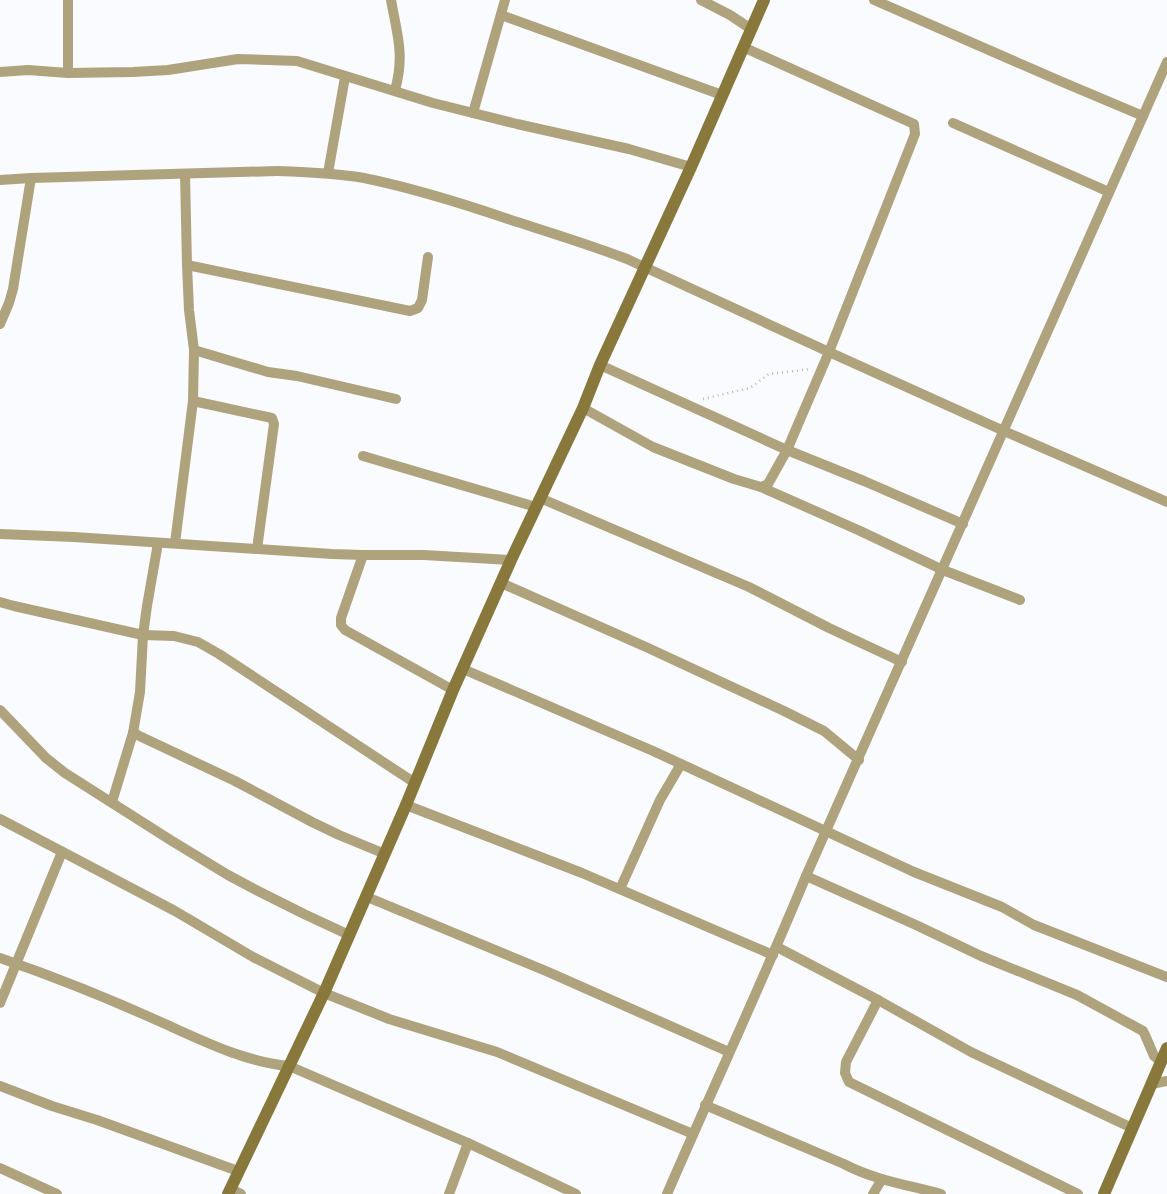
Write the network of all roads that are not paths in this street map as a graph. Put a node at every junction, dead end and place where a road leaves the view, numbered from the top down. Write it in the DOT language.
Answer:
graph roads {
  1 [pos="68,0"];
  2 [pos="391,0"];
  3 [pos="505,0"];
  4 [pos="701,0"];
  5 [pos="764,0"];
  6 [pos="874,0"];
  7 [pos="501,15"];
  8 [pos="751,29"];
  9 [pos="743,47"];
  10 [pos="1167,62"];
  11 [pos="0,72"];
  12 [pos="68,73"];
  13 [pos="345,77"];
  14 [pos="395,90"];
  15 [pos="722,95"];
  16 [pos="473,113"];
  17 [pos="1143,116"];
  18 [pos="953,123"];
  19 [pos="691,167"];
  20 [pos="328,173"];
  21 [pos="185,174"];
  22 [pos="31,178"];
  23 [pos="0,180"];
  24 [pos="1109,192"];
  25 [pos="428,257"];
  26 [pos="187,265"];
  27 [pos="644,267"];
  28 [pos="0,324"];
  29 [pos="194,350"];
  30 [pos="829,352"];
  31 [pos="600,365"];
  32 [pos="396,399"];
  33 [pos="193,401"];
  34 [pos="583,408"];
  35 [pos="1004,431"];
  36 [pos="787,450"];
  37 [pos="363,456"];
  38 [pos="761,487"];
  39 [pos="538,502"];
  40 [pos="1167,502"];
  41 [pos="963,524"];
  42 [pos="0,534"];
  43 [pos="158,543"];
  44 [pos="175,543"];
  45 [pos="257,549"];
  46 [pos="363,555"];
  47 [pos="511,560"];
  48 [pos="943,570"];
  49 [pos="501,583"];
  50 [pos="1020,600"];
  51 [pos="0,602"];
  52 [pos="143,635"];
  53 [pos="902,662"];
  54 [pos="463,669"];
  55 [pos="453,690"];
  56 [pos="0,710"];
  57 [pos="134,733"];
  58 [pos="859,760"];
  59 [pos="681,764"];
  60 [pos="415,783"];
  61 [pos="112,802"];
  62 [pos="406,805"];
  63 [pos="0,819"];
  64 [pos="827,832"];
  65 [pos="62,852"];
  66 [pos="385,854"];
  67 [pos="806,876"];
  68 [pos="620,889"];
  69 [pos="366,897"];
  70 [pos="349,935"];
  71 [pos="775,951"];
  72 [pos="0,958"];
  73 [pos="16,964"];
  74 [pos="1167,977"];
  75 [pos="324,993"];
  76 [pos="878,1000"];
  77 [pos="0,1003"];
  78 [pos="1167,1048"];
  79 [pos="729,1052"];
  80 [pos="1161,1062"];
  81 [pos="289,1066"];
  82 [pos="1167,1081"];
  83 [pos="1152,1084"];
  84 [pos="0,1086"];
  85 [pos="705,1105"];
  86 [pos="1132,1128"];
  87 [pos="693,1134"];
  88 [pos="468,1143"];
  89 [pos="0,1168"];
  90 [pos="238,1171"];
  91 [pos="882,1180"];
  92 [pos="233,1192"];
  93 [pos="58,1194"];
  94 [pos="449,1194"];
  95 [pos="576,1194"];
  96 [pos="667,1194"];
  97 [pos="873,1194"];
  98 [pos="941,1194"];
  99 [pos="1078,1194"];
  100 [pos="1104,1194"];
  1 -- 12 [label="street"];
  2 -- 14 [label="street"];
  3 -- 7 [label="street"];
  4 -- 8 [label="street"];
  5 -- 8 [label="street"];
  6 -- 17 [label="street"];
  7 -- 15 [label="street"];
  7 -- 16 [label="street"];
  8 -- 9 [label="street"];
  9 -- 15 [label="street"];
  9 -- 30 [label="street"];
  10 -- 17 [label="street"];
  11 -- 12 [label="street"];
  12 -- 13 [label="street"];
  13 -- 14 [label="street"];
  13 -- 20 [label="street"];
  14 -- 16 [label="street"];
  15 -- 19 [label="street"];
  16 -- 19 [label="street"];
  17 -- 24 [label="street"];
  18 -- 24 [label="street"];
  19 -- 27 [label="street"];
  20 -- 21 [label="street"];
  20 -- 27 [label="street"];
  21 -- 22 [label="street"];
  21 -- 26 [label="street"];
  22 -- 23 [label="street"];
  22 -- 28 [label="street"];
  24 -- 35 [label="street"];
  25 -- 26 [label="street"];
  26 -- 29 [label="street"];
  27 -- 30 [label="street"];
  27 -- 31 [label="street"];
  29 -- 32 [label="street"];
  29 -- 33 [label="street"];
  30 -- 35 [label="street"];
  30 -- 36 [label="street"];
  31 -- 34 [label="street"];
  31 -- 36 [label="street"];
  33 -- 44 [label="street"];
  33 -- 45 [label="street"];
  34 -- 38 [label="street"];
  34 -- 39 [label="street"];
  35 -- 40 [label="street"];
  35 -- 41 [label="street"];
  36 -- 38 [label="street"];
  36 -- 41 [label="street"];
  37 -- 39 [label="street"];
  38 -- 48 [label="street"];
  39 -- 47 [label="street"];
  39 -- 53 [label="street"];
  41 -- 48 [label="street"];
  42 -- 43 [label="street"];
  43 -- 44 [label="street"];
  43 -- 52 [label="street"];
  44 -- 45 [label="street"];
  45 -- 46 [label="street"];
  46 -- 47 [label="street"];
  46 -- 55 [label="street"];
  47 -- 49 [label="street"];
  48 -- 50 [label="street"];
  48 -- 53 [label="street"];
  49 -- 54 [label="street"];
  49 -- 58 [label="street"];
  51 -- 52 [label="street"];
  52 -- 57 [label="street"];
  52 -- 60 [label="street"];
  53 -- 58 [label="street"];
  54 -- 55 [label="street"];
  54 -- 59 [label="street"];
  55 -- 60 [label="street"];
  56 -- 61 [label="street"];
  57 -- 61 [label="street"];
  57 -- 66 [label="street"];
  58 -- 64 [label="street"];
  59 -- 64 [label="street"];
  59 -- 68 [label="street"];
  60 -- 62 [label="street"];
  61 -- 70 [label="street"];
  62 -- 66 [label="street"];
  62 -- 68 [label="street"];
  63 -- 65 [label="street"];
  64 -- 67 [label="street"];
  64 -- 74 [label="street"];
  65 -- 73 [label="street"];
  65 -- 75 [label="street"];
  66 -- 69 [label="street"];
  67 -- 71 [label="street"];
  67 -- 80 [label="street"];
  68 -- 71 [label="street"];
  69 -- 70 [label="street"];
  69 -- 79 [label="street"];
  70 -- 75 [label="street"];
  71 -- 76 [label="street"];
  71 -- 79 [label="street"];
  72 -- 73 [label="street"];
  73 -- 77 [label="street"];
  73 -- 81 [label="street"];
  75 -- 81 [label="street"];
  75 -- 87 [label="street"];
  76 -- 86 [label="street"];
  76 -- 99 [label="street"];
  78 -- 80 [label="street"];
  79 -- 85 [label="street"];
  80 -- 83 [label="street"];
  81 -- 88 [label="street"];
  81 -- 90 [label="street"];
  82 -- 83 [label="street"];
  83 -- 86 [label="street"];
  84 -- 90 [label="street"];
  85 -- 87 [label="street"];
  85 -- 91 [label="street"];
  86 -- 100 [label="street"];
  87 -- 96 [label="street"];
  88 -- 94 [label="street"];
  88 -- 95 [label="street"];
  89 -- 93 [label="street"];
  90 -- 92 [label="street"];
  91 -- 97 [label="street"];
  91 -- 98 [label="street"];
}
